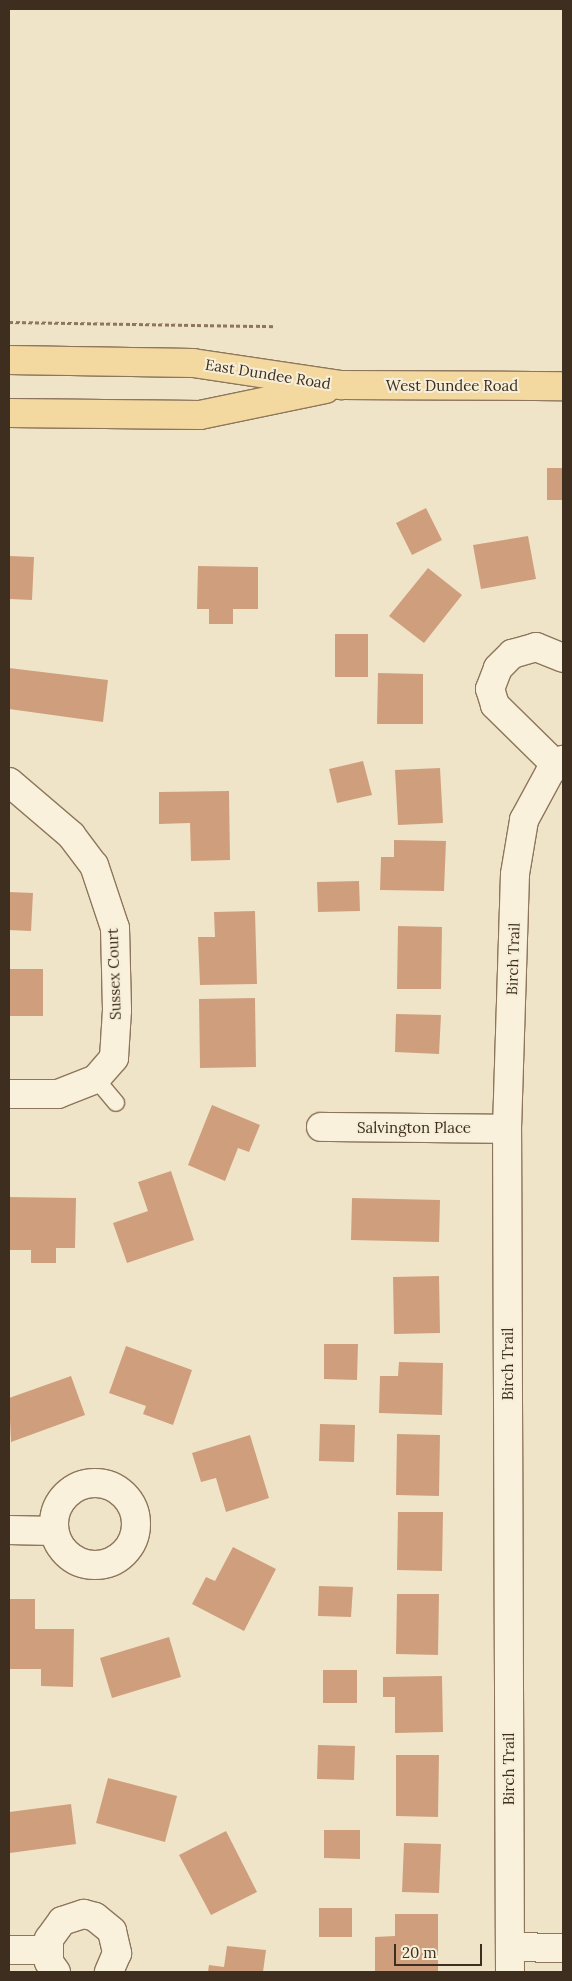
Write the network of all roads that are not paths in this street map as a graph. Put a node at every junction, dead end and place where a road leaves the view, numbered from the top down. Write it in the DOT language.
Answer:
graph roads {
  1 [pos="9,360"];
  2 [pos="341,385"];
  3 [pos="563,386"];
  4 [pos="9,413"];
  5 [pos="563,658"];
  6 [pos="560,763"];
  7 [pos="9,782"];
  8 [pos="96,1079"];
  9 [pos="9,1094"];
  10 [pos="116,1103"];
  11 [pos="321,1127"];
  12 [pos="507,1128"];
  13 [pos="9,1530"];
  14 [pos="54,1531"];
  15 [pos="563,1948"];
  16 [pos="9,1950"];
  17 [pos="510,1960"];
  18 [pos="52,1961"];
  19 [pos="109,1972"];
  1 -- 2 [label="main road, East Dundee Road"];
  2 -- 3 [label="main road, West Dundee Road"];
  2 -- 4 [label="main road, East Dundee Road"];
  5 -- 6 [label="street, Birch Trail"];
  6 -- 12 [label="street, Birch Trail"];
  7 -- 8 [label="street, Sussex Court"];
  8 -- 9 [label="street, Sussex Court"];
  8 -- 10 [label="lane"];
  11 -- 12 [label="street, Salvington Place"];
  12 -- 17 [label="street, Birch Trail"];
  13 -- 14 [label="street"];
  15 -- 17 [label="street"];
  16 -- 18 [label="street"];
  18 -- 19 [label="street"];
}
